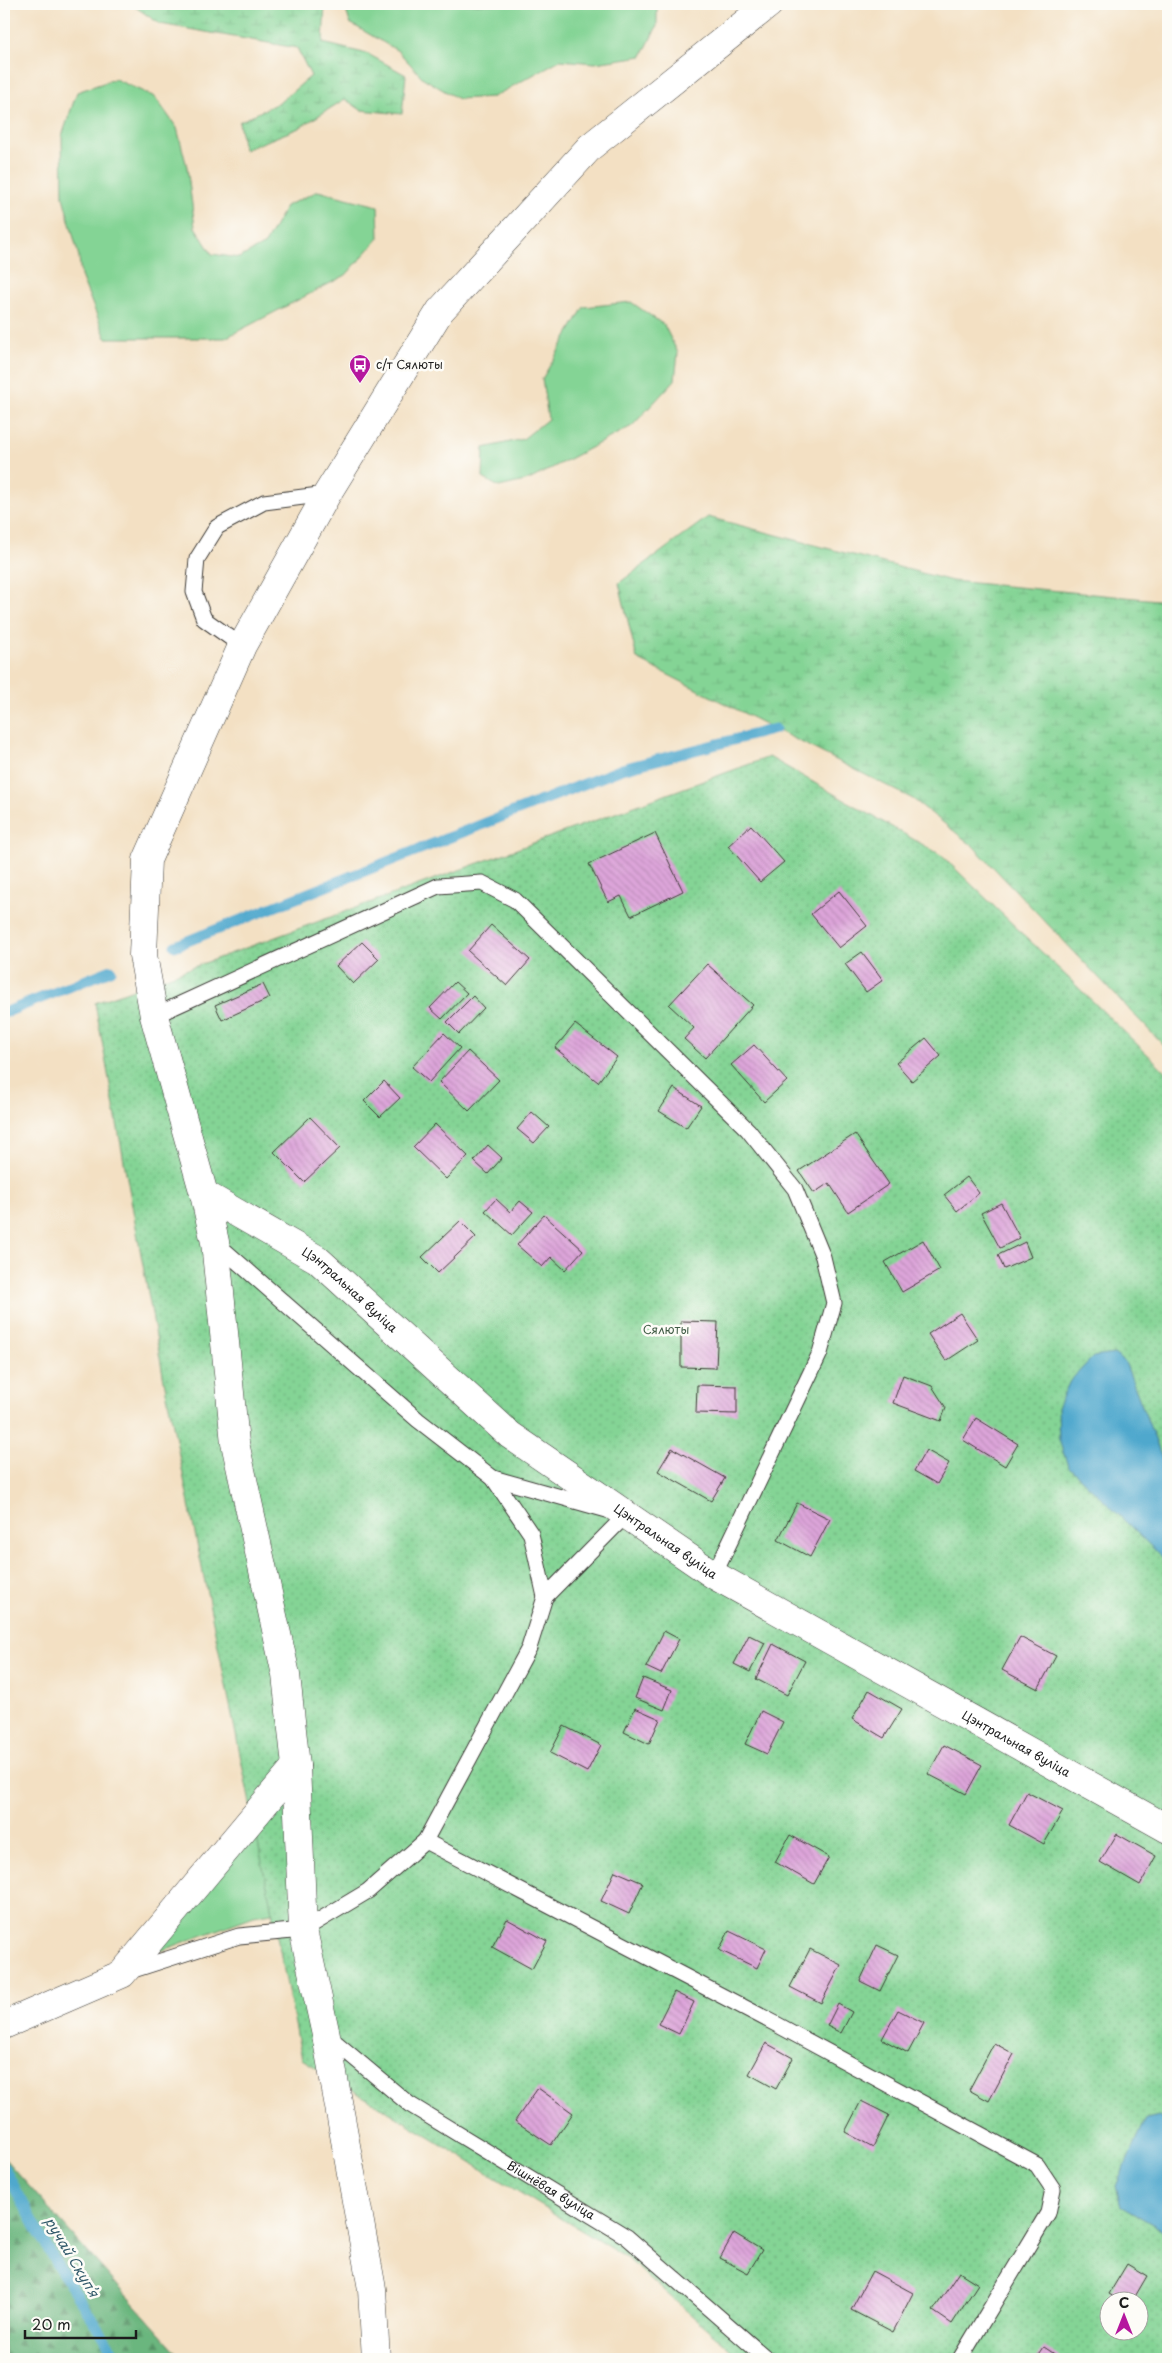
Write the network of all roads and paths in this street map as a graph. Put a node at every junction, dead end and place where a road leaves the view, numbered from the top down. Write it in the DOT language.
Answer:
graph roads {
  1 [pos="769,4"];
  2 [pos="327,494"];
  3 [pos="242,646"];
  4 [pos="154,1016"];
  5 [pos="204,1194"];
  6 [pos="215,1242"];
  7 [pos="493,1478"];
  8 [pos="626,1515"];
  9 [pos="714,1575"];
  10 [pos="545,1597"];
  11 [pos="296,1766"];
  12 [pos="1168,1829"];
  13 [pos="426,1841"];
  14 [pos="303,1930"];
  15 [pos="122,1974"];
  16 [pos="4,2026"];
  17 [pos="326,2035"];
  18 [pos="376,2359"];
  19 [pos="767,2359"];
  20 [pos="960,2359"];
  1 -- 2 [label="street"];
  2 -- 3 [label="street"];
  2 -- 3 [label="lane"];
  3 -- 4 [label="street"];
  4 -- 5 [label="street"];
  4 -- 9 [label="lane"];
  5 -- 6 [label="street"];
  5 -- 8 [label="street, Цэнтральная вуліца"];
  6 -- 7 [label="lane"];
  6 -- 11 [label="street"];
  7 -- 8 [label="lane"];
  7 -- 10 [label="lane"];
  8 -- 9 [label="street, Цэнтральная вуліца"];
  8 -- 10 [label="lane"];
  9 -- 12 [label="street, Цэнтральная вуліца"];
  10 -- 13 [label="lane"];
  11 -- 14 [label="street"];
  11 -- 15 [label="street"];
  13 -- 14 [label="lane"];
  13 -- 20 [label="lane"];
  14 -- 15 [label="lane"];
  14 -- 17 [label="street"];
  15 -- 16 [label="street"];
  17 -- 18 [label="street"];
  17 -- 19 [label="lane, Вішнёвая вуліца"];
}
